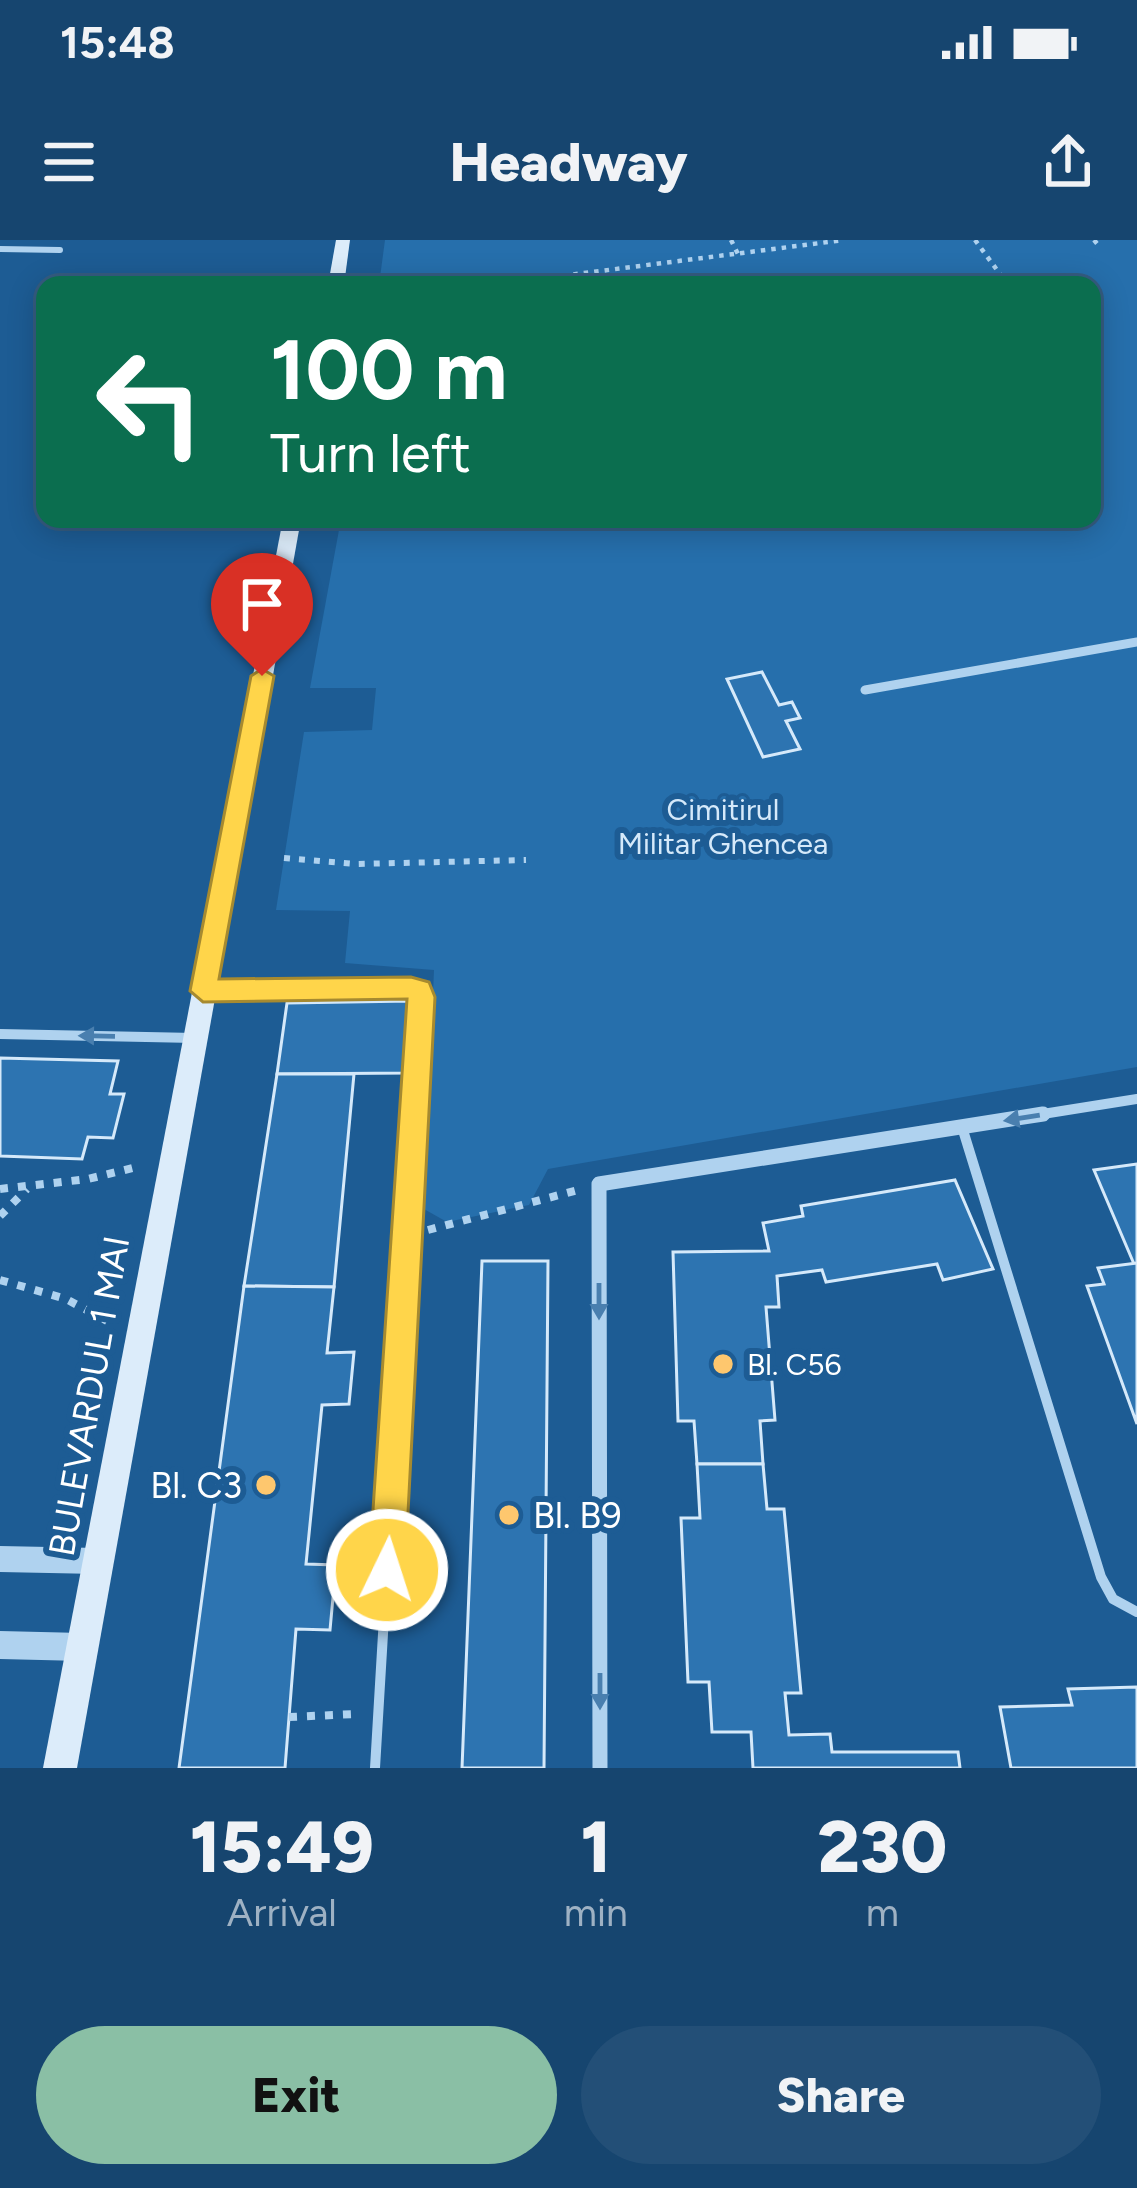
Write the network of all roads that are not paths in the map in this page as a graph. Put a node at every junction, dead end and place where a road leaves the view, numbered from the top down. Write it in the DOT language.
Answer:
graph roads {
  1 [pos="343,240"];
  2 [pos="0,249"];
  3 [pos="60,250"];
  4 [pos="337,276"];
  5 [pos="290,528"];
  6 [pos="1137,642"];
  7 [pos="865,690"];
  8 [pos="203,991"];
  9 [pos="0,1034"];
  10 [pos="195,1038"];
  11 [pos="1137,1099"];
  12 [pos="962,1127"];
  13 [pos="0,1558"];
  14 [pos="98,1561"];
  15 [pos="1137,1612"];
  16 [pos="0,1645"];
  17 [pos="82,1647"];
  18 [pos="60,1768"];
  19 [pos="375,1768"];
  20 [pos="600,1768"];
  1 -- 4 [label="main road"];
  2 -- 3 [label="lane"];
  5 -- 8 [label="main road, BULEVARDUL 1 MAI"];
  6 -- 7 [label="lane"];
  8 -- 10 [label="main road, BULEVARDUL 1 MAI"];
  8 -- 19 [label="lane"];
  10 -- 9 [label="street, one-way"];
  10 -- 14 [label="main road, BULEVARDUL 1 MAI"];
  11 -- 12 [label="street, one-way"];
  12 -- 15 [label="lane"];
  12 -- 20 [label="street, one-way"];
  13 -- 14 [label="street"];
  14 -- 17 [label="main road, BULEVARDUL 1 MAI"];
  16 -- 17 [label="street"];
  17 -- 18 [label="main road, BULEVARDUL 1 MAI"];
}
